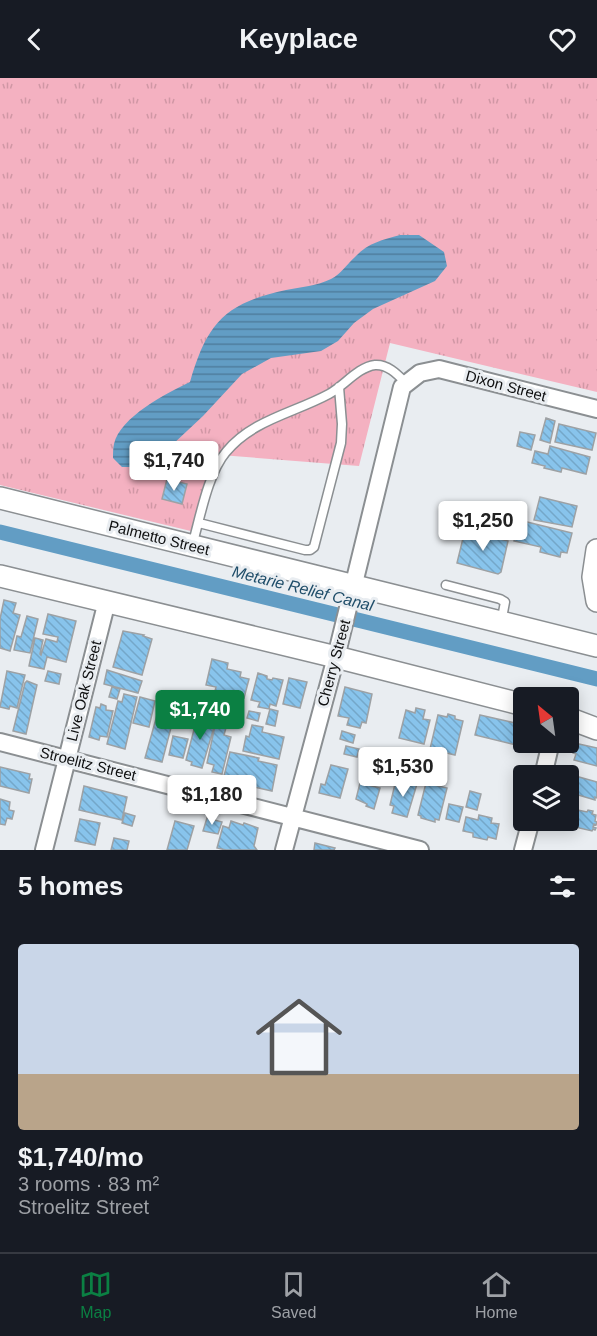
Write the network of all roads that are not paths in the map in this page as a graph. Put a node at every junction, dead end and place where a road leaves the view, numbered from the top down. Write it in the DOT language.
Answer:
graph roads {
  1 [pos="410,379"];
  2 [pos="339,387"];
  3 [pos="597,409"];
  4 [pos="0,498"];
  5 [pos="199,523"];
  6 [pos="192,546"];
  7 [pos="597,550"];
  8 [pos="0,576"];
  9 [pos="446,585"];
  10 [pos="352,593"];
  11 [pos="107,601"];
  12 [pos="597,601"];
  13 [pos="501,623"];
  14 [pos="597,646"];
  15 [pos="338,653"];
  16 [pos="513,702"];
  17 [pos="579,719"];
  18 [pos="579,722"];
  19 [pos="597,723"];
  20 [pos="597,729"];
  21 [pos="0,742"];
  22 [pos="67,758"];
  23 [pos="292,817"];
  24 [pos="528,831"];
  25 [pos="44,850"];
  26 [pos="284,850"];
  27 [pos="420,850"];
  28 [pos="523,850"];
  1 -- 2 [label="lane"];
  1 -- 3 [label="street, Dixon Street"];
  1 -- 10 [label="street, Cherry Street"];
  2 -- 5 [label="lane"];
  2 -- 5 [label="lane"];
  4 -- 6 [label="street, Palmetto Street"];
  5 -- 6 [label="lane"];
  6 -- 10 [label="street, Palmetto Street"];
  7 -- 12 [label="street"];
  8 -- 11 [label="street"];
  9 -- 13 [label="lane"];
  10 -- 13 [label="street, Palmetto Street"];
  10 -- 15 [label="street, Cherry Street"];
  11 -- 15 [label="street"];
  11 -- 22 [label="street, Live Oak Street"];
  13 -- 14 [label="street, Palmetto Street"];
  15 -- 16 [label="street"];
  15 -- 23 [label="street, Cherry Street"];
  17 -- 19 [label="street"];
  18 -- 20 [label="street"];
  21 -- 22 [label="street, Stroelitz Street"];
  22 -- 23 [label="street, Stroelitz Street"];
  22 -- 25 [label="street, Live Oak Street"];
  23 -- 26 [label="street, Cherry Street"];
  23 -- 27 [label="street, Stroelitz Street"];
  24 -- 28 [label="street"];
}
